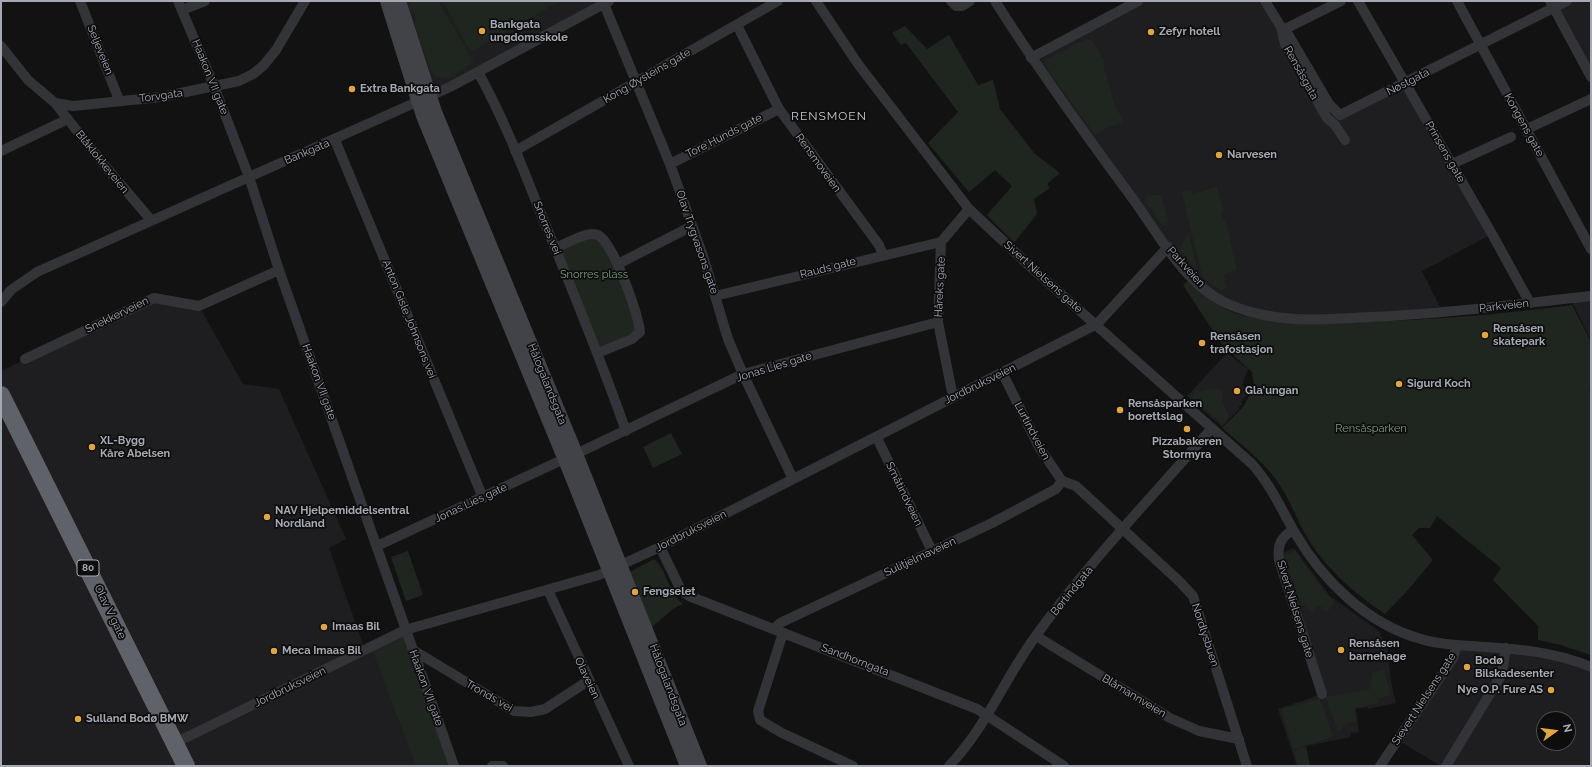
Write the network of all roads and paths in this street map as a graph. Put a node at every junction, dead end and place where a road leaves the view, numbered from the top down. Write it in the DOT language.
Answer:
graph roads {
  1 [pos="80,1"];
  2 [pos="205,1"];
  3 [pos="305,1"];
  4 [pos="387,1"];
  5 [pos="400,1"];
  6 [pos="778,1"];
  7 [pos="816,1"];
  8 [pos="951,1"];
  9 [pos="970,1"];
  10 [pos="995,1"];
  11 [pos="1138,1"];
  12 [pos="1265,1"];
  13 [pos="1341,1"];
  14 [pos="1358,1"];
  15 [pos="1457,1"];
  16 [pos="1567,1"];
  17 [pos="607,2"];
  18 [pos="1552,4"];
  19 [pos="180,6"];
  20 [pos="737,25"];
  21 [pos="1283,28"];
  22 [pos="1481,45"];
  23 [pos="2,47"];
  24 [pos="1032,58"];
  25 [pos="478,72"];
  26 [pos="1591,77"];
  27 [pos="637,81"];
  28 [pos="1405,84"];
  29 [pos="214,86"];
  30 [pos="425,98"];
  31 [pos="1591,99"];
  32 [pos="119,100"];
  33 [pos="56,103"];
  34 [pos="779,109"];
  35 [pos="68,119"];
  36 [pos="1527,129"];
  37 [pos="1511,137"];
  38 [pos="335,140"];
  39 [pos="1345,140"];
  40 [pos="1,151"];
  41 [pos="515,151"];
  42 [pos="670,164"];
  43 [pos="1452,164"];
  44 [pos="249,177"];
  45 [pos="969,208"];
  46 [pos="151,220"];
  47 [pos="692,226"];
  48 [pos="941,242"];
  49 [pos="1168,247"];
  50 [pos="556,248"];
  51 [pos="1591,249"];
  52 [pos="883,255"];
  53 [pos="618,264"];
  54 [pos="279,270"];
  55 [pos="715,296"];
  56 [pos="1591,296"];
  57 [pos="2,300"];
  58 [pos="1530,303"];
  59 [pos="938,322"];
  60 [pos="1097,324"];
  61 [pos="598,353"];
  62 [pos="25,359"];
  63 [pos="743,374"];
  64 [pos="1003,374"];
  65 [pos="1,395"];
  66 [pos="952,397"];
  67 [pos="1212,428"];
  68 [pos="626,432"];
  69 [pos="877,438"];
  70 [pos="570,457"];
  71 [pos="793,479"];
  72 [pos="1062,481"];
  73 [pos="483,498"];
  74 [pos="1122,529"];
  75 [pos="1293,530"];
  76 [pos="378,546"];
  77 [pos="660,547"];
  78 [pos="932,550"];
  79 [pos="614,569"];
  80 [pos="548,590"];
  81 [pos="405,630"];
  82 [pos="778,631"];
  83 [pos="1036,636"];
  84 [pos="1457,645"];
  85 [pos="1506,648"];
  86 [pos="413,650"];
  87 [pos="1591,667"];
  88 [pos="588,681"];
  89 [pos="1322,694"];
  90 [pos="986,714"];
  91 [pos="1239,739"];
  92 [pos="174,742"];
  93 [pos="186,766"];
  94 [pos="454,766"];
  95 [pos="492,766"];
  96 [pos="503,766"];
  97 [pos="629,766"];
  98 [pos="688,766"];
  99 [pos="700,766"];
  100 [pos="853,766"];
  101 [pos="949,766"];
  102 [pos="1064,766"];
  103 [pos="1247,766"];
  104 [pos="1380,766"];
  105 [pos="1446,766"];
  1 -- 32 [label="street, Seljeveien"];
  2 -- 19 [label="street"];
  3 -- 29 [label="street, Torvgata"];
  4 -- 30 [label="street, Hålogalandsgata"];
  5 -- 30 [label="street, Hålogalandsgata"];
  6 -- 20 [label="street, Kong Øysteins gate"];
  7 -- 45 [label="street, Sivert Nielsens gate"];
  8 -- 9 [label="street"];
  10 -- 24 [label="street, Parkveien"];
  11 -- 24 [label="street"];
  12 -- 21 [label="street, Rensåsgata"];
  13 -- 21 [label="street"];
  14 -- 28 [label="street, Prinsens gate"];
  15 -- 22 [label="street, Kongens gate"];
  16 -- 18 [label="street, Nøstgata"];
  17 -- 25 [label="street, Bankgata"];
  17 -- 27 [label="street, Olav Trygvasons gate"];
  18 -- 22 [label="street, Nøstgata"];
  18 -- 26 [label="street"];
  19 -- 29 [label="street, Haakon VII gate"];
  20 -- 27 [label="street, Kong Øysteins gate"];
  20 -- 34 [label="street, Rensmoveien"];
  21 -- 28 [label="street, Nøstgata"];
  21 -- 39 [label="street, Rensåsgata"];
  22 -- 28 [label="street, Nøstgata"];
  22 -- 36 [label="street, Kongens gate"];
  23 -- 33 [label="street"];
  24 -- 49 [label="street, Parkveien"];
  25 -- 30 [label="street, Bankgata"];
  25 -- 41 [label="street, Snorres vei"];
  27 -- 41 [label="street, Kong Øysteins gate"];
  27 -- 42 [label="street, Olav Trygvasons gate"];
  28 -- 43 [label="street, Prinsens gate"];
  29 -- 32 [label="street, Torvgata"];
  29 -- 44 [label="street, Haakon VII gate"];
  30 -- 38 [label="street, Bankgata"];
  30 -- 70 [label="street, Hålogalandsgata"];
  31 -- 36 [label="street"];
  32 -- 33 [label="street, Torvgata"];
  33 -- 35 [label="street, Blåklokkeveien"];
  34 -- 42 [label="street, Tore Hunds gate"];
  34 -- 52 [label="street, Rensmoveien"];
  35 -- 40 [label="street"];
  35 -- 46 [label="street, Blåklokkeveien"];
  36 -- 51 [label="street, Kongens gate"];
  37 -- 43 [label="street"];
  38 -- 44 [label="street, Bankgata"];
  38 -- 73 [label="street, Anton Gisle Johnsons vei"];
  41 -- 50 [label="street, Snorres vei"];
  42 -- 47 [label="street, Olav Trygvasons gate"];
  43 -- 58 [label="street, Prinsens gate"];
  44 -- 46 [label="street, Bankgata"];
  44 -- 54 [label="street, Haakon VII gate"];
  45 -- 48 [label="street, Håreks gate"];
  45 -- 60 [label="street, Sivert Nielsens gate"];
  46 -- 57 [label="street, Bankgata"];
  47 -- 53 [label="street"];
  47 -- 55 [label="street, Olav Trygvasons gate"];
  48 -- 52 [label="street, Rauds gate"];
  48 -- 59 [label="street, Håreks gate"];
  49 -- 58 [label="street, Parkveien"];
  49 -- 60 [label="street, Jordbruksveien"];
  50 -- 53 [label="street"];
  50 -- 61 [label="street, Snorres vei"];
  52 -- 55 [label="street, Rauds gate"];
  53 -- 61 [label="street"];
  54 -- 62 [label="street, Snekkerveien"];
  54 -- 76 [label="street, Haakon VII gate"];
  55 -- 63 [label="street, Olav Trygvasons gate"];
  56 -- 58 [label="street, Parkveien"];
  59 -- 63 [label="street, Jonas Lies gate"];
  59 -- 66 [label="street, Håreks gate"];
  60 -- 64 [label="street, Jordbruksveien"];
  60 -- 67 [label="street, Sivert Nielsens gate"];
  61 -- 68 [label="street, Snorres vei"];
  63 -- 68 [label="street, Jonas Lies gate"];
  63 -- 71 [label="street, Olav Trygvasons gate"];
  64 -- 66 [label="street, Jordbruksveien"];
  64 -- 72 [label="street, Lurtindveien"];
  65 -- 92 [label="highway, Olav V gate / 80"];
  66 -- 69 [label="street, Jordbruksveien"];
  67 -- 74 [label="street, Børtindgata"];
  67 -- 75 [label="street, Sivert Nielsens gate"];
  68 -- 70 [label="street, Jonas Lies gate"];
  69 -- 71 [label="street, Jordbruksveien"];
  69 -- 78 [label="street, Småtindveien"];
  70 -- 73 [label="street, Jonas Lies gate"];
  70 -- 79 [label="street, Hålogalandsgata"];
  71 -- 77 [label="street, Jordbruksveien"];
  72 -- 74 [label="street"];
  72 -- 78 [label="street, Sulitjelmaveien"];
  73 -- 76 [label="street, Jonas Lies gate"];
  74 -- 83 [label="street, Børtindgata"];
  74 -- 91 [label="street, Nordlysbuen"];
  75 -- 84 [label="street, Sivert Nielsens gate"];
  75 -- 89 [label="street, Sivert Nielsens gate"];
  76 -- 81 [label="street, Haakon VII gate"];
  77 -- 79 [label="street, Jordbruksveien"];
  77 -- 82 [label="street, Sandhorngata"];
  78 -- 82 [label="street, Sulitjelmaveien"];
  79 -- 80 [label="street, Jordbruksveien"];
  79 -- 98 [label="street, Hålogalandsgata"];
  79 -- 99 [label="street, Hålogalandsgata"];
  80 -- 81 [label="street, Jordbruksveien"];
  80 -- 88 [label="street, Olaveien"];
  81 -- 86 [label="street, Haakon VII gate"];
  81 -- 92 [label="street, Jordbruksveien"];
  82 -- 90 [label="street, Sandhorngata"];
  82 -- 100 [label="street"];
  83 -- 90 [label="street, Børtindgata"];
  83 -- 91 [label="street, Blåmannveien"];
  84 -- 85 [label="street, Sievert Nielsens gate"];
  84 -- 104 [label="street, Sievert Nielsens gate"];
  85 -- 87 [label="street, Sievert Nielsens gate"];
  85 -- 105 [label="street"];
  86 -- 88 [label="street, Tronds vei"];
  86 -- 94 [label="street, Haakon VII gate"];
  88 -- 97 [label="street, Olaveien"];
  90 -- 101 [label="street, Børtindgata"];
  90 -- 102 [label="street, Sandhorngata"];
  91 -- 103 [label="street, Nordlysbuen"];
  92 -- 93 [label="highway, Olav V gate / 80"];
  95 -- 96 [label="street"];
}
